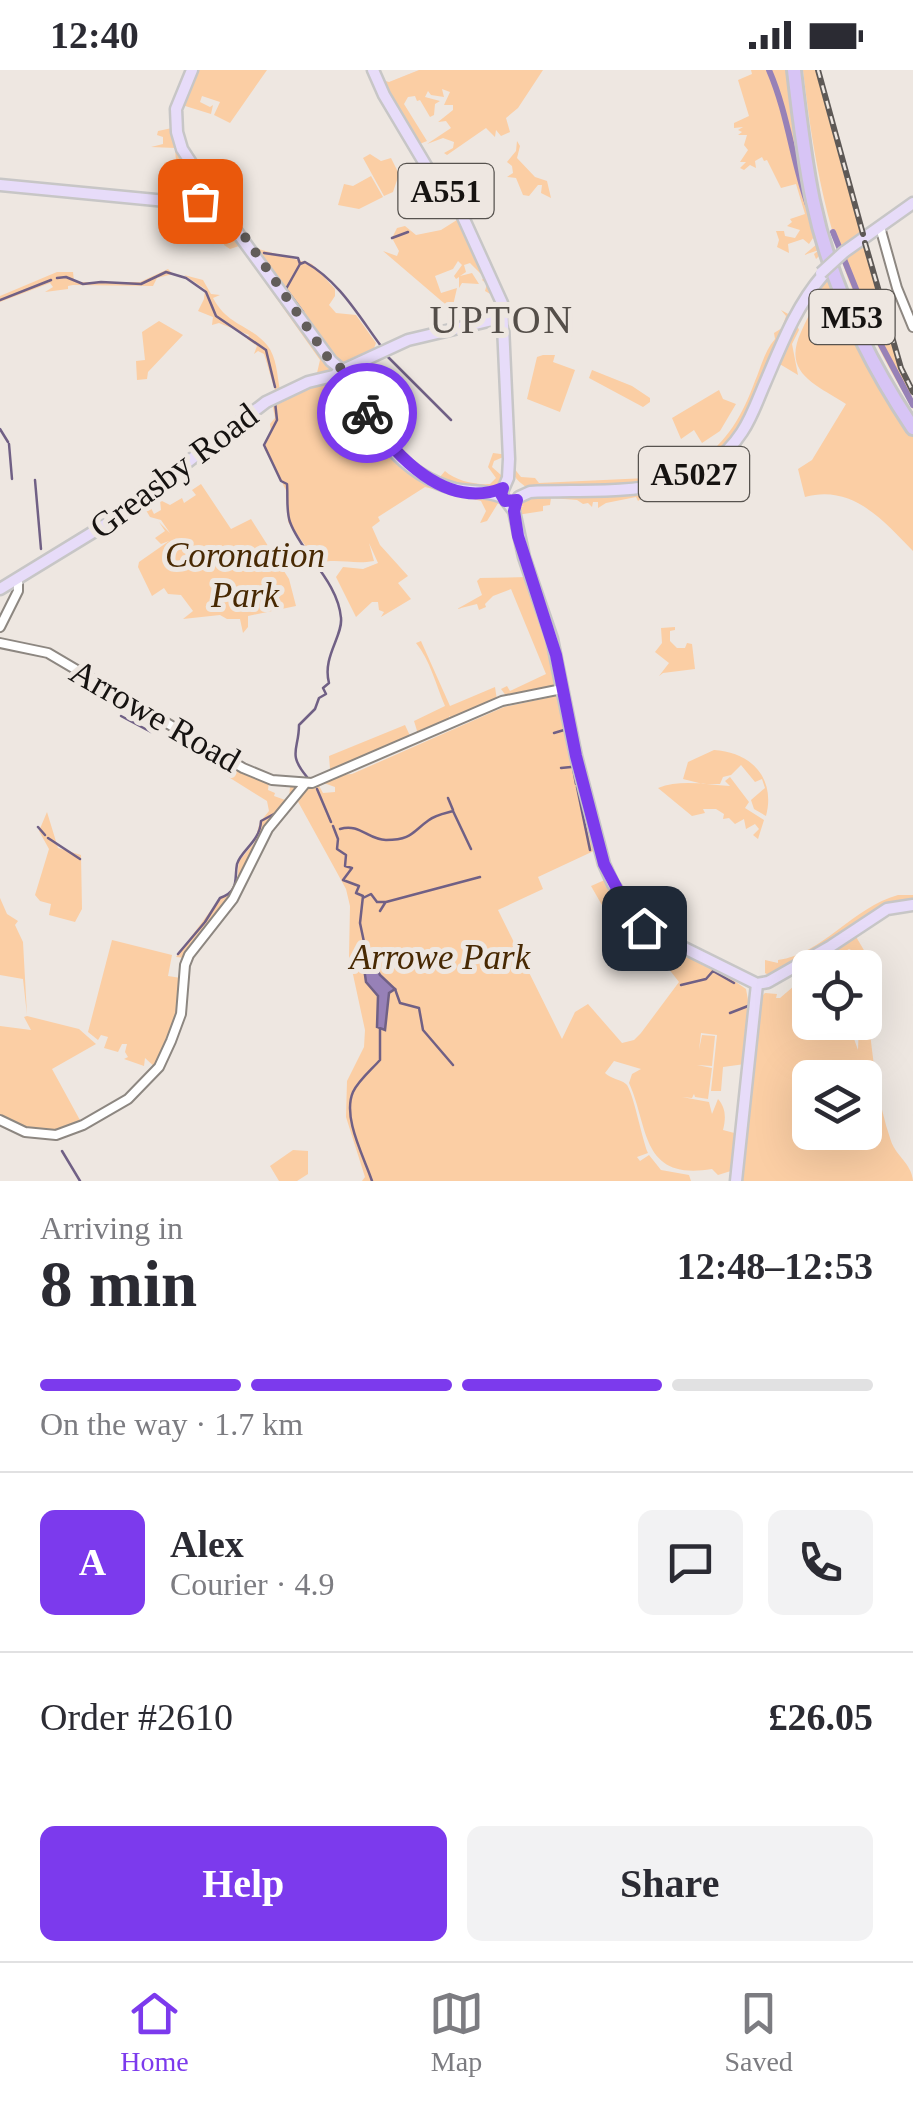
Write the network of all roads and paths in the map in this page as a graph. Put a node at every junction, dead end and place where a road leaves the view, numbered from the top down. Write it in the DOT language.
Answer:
graph roads {
  1 [pos="192,70"];
  2 [pos="373,70"];
  3 [pos="797,70"];
  4 [pos="182,90"];
  5 [pos="0,185"];
  6 [pos="208,194"];
  7 [pos="913,204"];
  8 [pos="881,228"];
  9 [pos="501,318"];
  10 [pos="913,326"];
  11 [pos="361,360"];
  12 [pos="335,376"];
  13 [pos="352,386"];
  14 [pos="913,417"];
  15 [pos="913,428"];
  16 [pos="513,493"];
  17 [pos="16,584"];
  18 [pos="0,589"];
  19 [pos="0,627"];
  20 [pos="0,643"];
  21 [pos="562,689"];
  22 [pos="305,784"];
  23 [pos="602,858"];
  24 [pos="595,868"];
  25 [pos="913,905"];
  26 [pos="760,969"];
  27 [pos="780,975"];
  28 [pos="741,978"];
  29 [pos="756,984"];
  30 [pos="753,1006"];
  31 [pos="0,1120"];
  32 [pos="736,1181"];
  1 -- 4 [label="main road"];
  2 -- 9 [label="main road, A551"];
  3 -- 14 [label="highway, M53"];
  3 -- 15 [label="highway, M53"];
  4 -- 6 [label="main road"];
  4 -- 6 [label="main road"];
  5 -- 6 [label="main road"];
  6 -- 12 [label="main road"];
  7 -- 8 [label="main road, A5027"];
  8 -- 10 [label="street"];
  8 -- 16 [label="main road, A5027, bridge"];
  9 -- 11 [label="main road, Greasby Road"];
  9 -- 16 [label="main road, A551"];
  11 -- 12 [label="main road, Greasby Road"];
  11 -- 13 [label="main road"];
  12 -- 13 [label="main road"];
  12 -- 13 [label="main road"];
  12 -- 17 [label="main road, Greasby Road"];
  13 -- 16 [label="main road, A5027"];
  16 -- 21 [label="main road, A551"];
  17 -- 18 [label="main road, Greasby Road"];
  17 -- 19 [label="street"];
  20 -- 22 [label="street, Arrowe Road"];
  21 -- 22 [label="street"];
  21 -- 23 [label="main road, A551"];
  22 -- 31 [label="street"];
  23 -- 24 [label="main road"];
  23 -- 28 [label="main road, A551"];
  25 -- 27 [label="main road"];
  26 -- 27 [label="main road"];
  27 -- 29 [label="main road"];
  27 -- 30 [label="main road"];
  28 -- 29 [label="main road, A551"];
  28 -- 30 [label="main road"];
  29 -- 30 [label="main road"];
  30 -- 32 [label="main road"];
}
